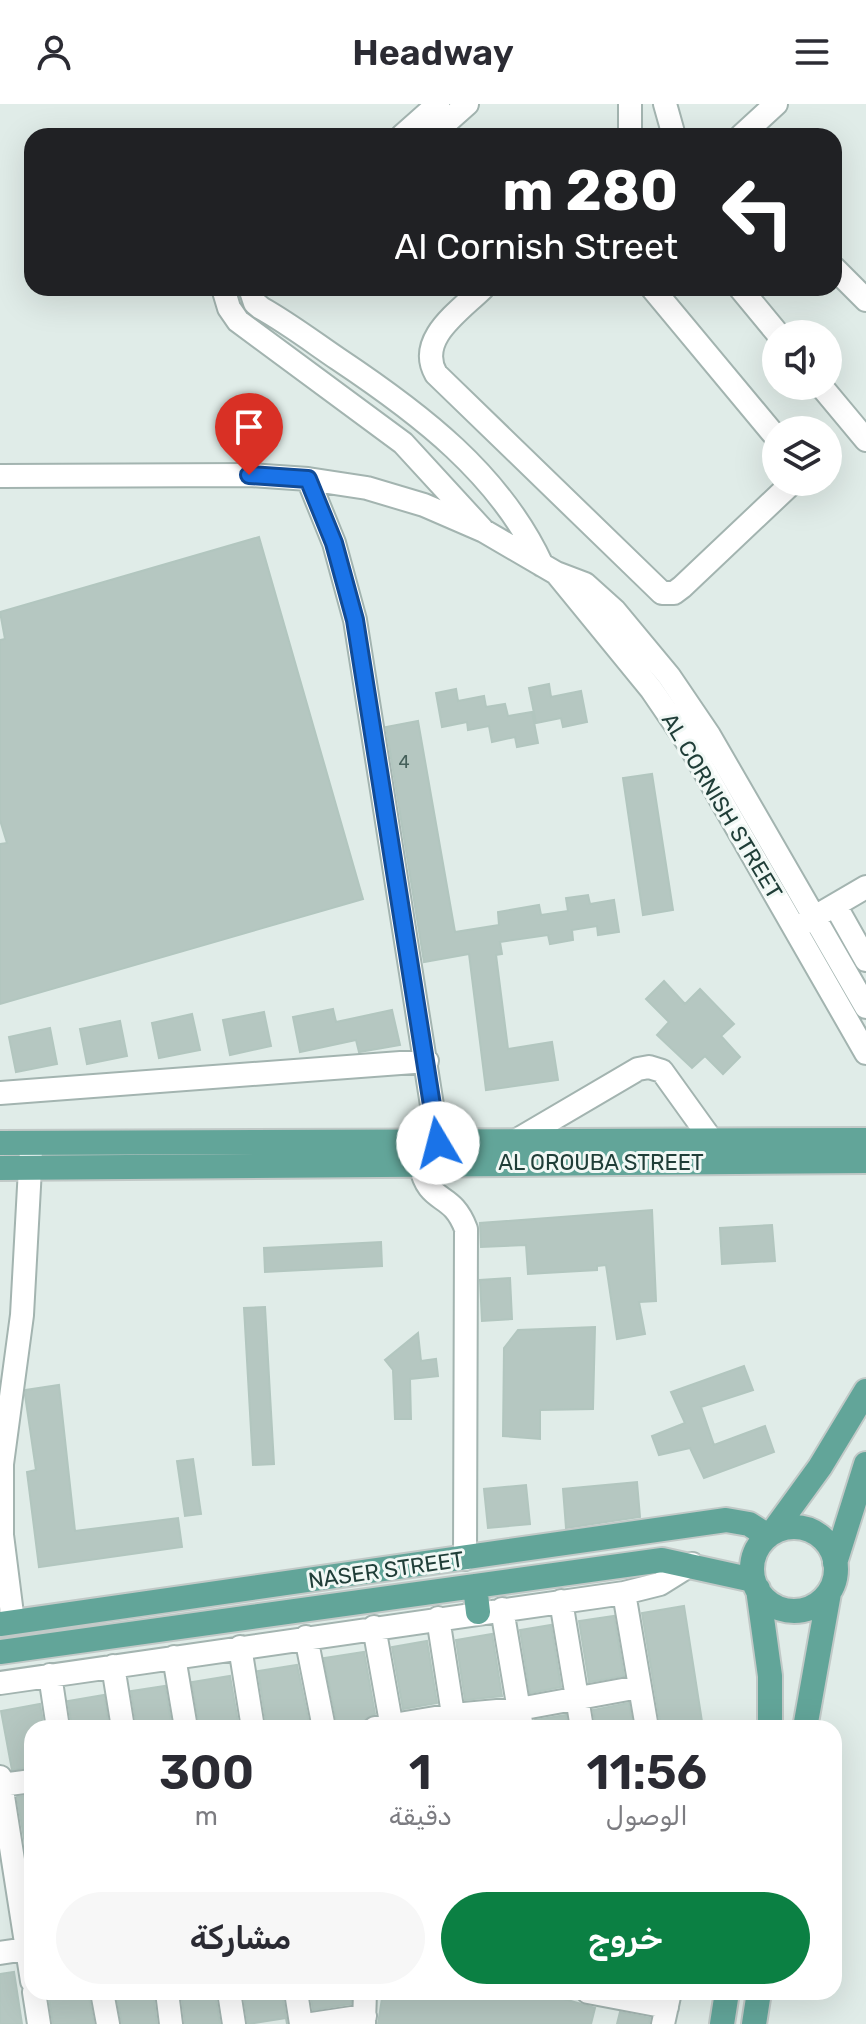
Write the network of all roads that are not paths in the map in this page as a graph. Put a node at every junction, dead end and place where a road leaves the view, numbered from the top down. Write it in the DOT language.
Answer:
graph roads {
  1 [pos="438,104"];
  2 [pos="467,104"];
  3 [pos="630,104"];
  4 [pos="665,104"];
  5 [pos="776,104"];
  6 [pos="411,128"];
  7 [pos="440,128"];
  8 [pos="630,128"];
  9 [pos="672,128"];
  10 [pos="750,128"];
  11 [pos="842,276"];
  12 [pos="225,296"];
  13 [pos="253,296"];
  14 [pos="475,296"];
  15 [pos="659,296"];
  16 [pos="747,296"];
  17 [pos="866,300"];
  18 [pos="766,320"];
  19 [pos="322,348"];
  20 [pos="306,372"];
  21 [pos="833,400"];
  22 [pos="762,420"];
  23 [pos="866,440"];
  24 [pos="0,476"];
  25 [pos="308,479"];
  26 [pos="778,496"];
  27 [pos="484,531"];
  28 [pos="549,569"];
  29 [pos="866,887"];
  30 [pos="835,905"];
  31 [pos="804,923"];
  32 [pos="858,959"];
  33 [pos="824,980"];
  34 [pos="866,1007"];
  35 [pos="866,1053"];
  36 [pos="427,1061"];
  37 [pos="0,1093"];
  38 [pos="866,1140"];
  39 [pos="713,1142"];
  40 [pos="0,1143"];
  41 [pos="31,1143"];
  42 [pos="438,1143"];
  43 [pos="512,1143"];
  44 [pos="866,1161"];
  45 [pos="420,1164"];
  46 [pos="0,1168"];
  47 [pos="31,1168"];
  48 [pos="866,1391"];
  49 [pos="2,1438"];
  50 [pos="866,1464"];
  51 [pos="770,1535"];
  52 [pos="465,1559"];
  53 [pos="835,1563"];
  54 [pos="692,1564"];
  55 [pos="369,1572"];
  56 [pos="756,1584"];
  57 [pos="475,1586"];
  58 [pos="624,1593"];
  59 [pos="829,1593"];
  60 [pos="561,1601"];
  61 [pos="371,1602"];
  62 [pos="490,1611"];
  63 [pos="438,1618"];
  64 [pos="6,1623"];
  65 [pos="374,1627"];
  66 [pos="306,1637"];
  67 [pos="240,1647"];
  68 [pos="0,1652"];
  69 [pos="174,1657"];
  70 [pos="113,1666"];
  71 [pos="50,1675"];
  72 [pos="0,1683"];
  73 [pos="639,1687"];
  74 [pos="577,1697"];
  75 [pos="520,1719"];
  76 [pos="57,1720"];
  77 [pos="122,1720"];
  78 [pos="185,1720"];
  79 [pos="252,1720"];
  80 [pos="322,1720"];
  81 [pos="385,1720"];
  82 [pos="454,1720"];
  83 [pos="487,1720"];
  84 [pos="581,1720"];
  85 [pos="645,1720"];
  86 [pos="770,1720"];
  87 [pos="806,1720"];
  88 [pos="1,1781"];
  89 [pos="24,1781"];
  90 [pos="6,1855"];
  91 [pos="24,1884"];
  92 [pos="24,1949"];
  93 [pos="0,1953"];
  94 [pos="35,2000"];
  95 [pos="104,2000"];
  96 [pos="168,2000"];
  97 [pos="230,2000"];
  98 [pos="297,2000"];
  99 [pos="628,2000"];
  100 [pos="726,2000"];
  101 [pos="758,2000"];
  102 [pos="667,2008"];
  103 [pos="365,2020"];
  104 [pos="39,2024"];
  105 [pos="108,2024"];
  106 [pos="171,2024"];
  107 [pos="234,2024"];
  108 [pos="301,2024"];
  109 [pos="312,2024"];
  110 [pos="722,2024"];
  111 [pos="754,2024"];
  1 -- 6 [label="street"];
  2 -- 7 [label="street"];
  3 -- 8 [label="street"];
  4 -- 9 [label="street"];
  5 -- 10 [label="street"];
  11 -- 17 [label="street"];
  12 -- 20 [label="street"];
  13 -- 19 [label="street"];
  14 -- 26 [label="street"];
  15 -- 22 [label="street"];
  16 -- 18 [label="street"];
  19 -- 20 [label="street"];
  19 -- 28 [label="street"];
  20 -- 27 [label="street"];
  21 -- 23 [label="street"];
  24 -- 25 [label="street, AL CORNISH STREET"];
  25 -- 27 [label="street, AL CORNISH STREET"];
  25 -- 36 [label="street"];
  27 -- 28 [label="street, AL CORNISH STREET"];
  28 -- 31 [label="street, AL CORNISH STREET"];
  29 -- 30 [label="street"];
  30 -- 31 [label="street"];
  30 -- 32 [label="street"];
  31 -- 32 [label="street, AL CORNISH STREET"];
  31 -- 33 [label="street, AL CORNISH STREET"];
  32 -- 33 [label="street"];
  32 -- 34 [label="street, AL CORNISH STREET"];
  33 -- 35 [label="street, AL CORNISH STREET"];
  36 -- 37 [label="street"];
  36 -- 42 [label="street"];
  38 -- 39 [label="main road, AL OROUBA STREET"];
  39 -- 43 [label="main road, AL OROUBA STREET"];
  39 -- 43 [label="street"];
  40 -- 41 [label="main road, AL OROUBA STREET"];
  41 -- 42 [label="main road, AL OROUBA STREET"];
  41 -- 47 [label="street"];
  42 -- 43 [label="main road, AL OROUBA STREET"];
  44 -- 45 [label="main road, AL OROUBA STREET"];
  45 -- 47 [label="main road, AL OROUBA STREET"];
  45 -- 52 [label="street"];
  46 -- 47 [label="main road, AL OROUBA STREET"];
  47 -- 49 [label="street"];
  48 -- 51 [label="main road"];
  49 -- 64 [label="street"];
  50 -- 53 [label="main road"];
  51 -- 52 [label="main road, NASER STREET"];
  51 -- 53 [label="main road"];
  51 -- 56 [label="main road"];
  52 -- 55 [label="main road, NASER STREET"];
  53 -- 59 [label="main road"];
  54 -- 56 [label="main road, NASER STREET"];
  54 -- 57 [label="main road, NASER STREET"];
  54 -- 58 [label="street"];
  55 -- 61 [label="main road"];
  55 -- 64 [label="main road, NASER STREET"];
  56 -- 59 [label="main road"];
  56 -- 86 [label="main road"];
  57 -- 61 [label="main road, NASER STREET"];
  57 -- 62 [label="main road"];
  58 -- 60 [label="street"];
  58 -- 73 [label="street"];
  59 -- 87 [label="main road"];
  60 -- 62 [label="street"];
  60 -- 74 [label="street"];
  61 -- 68 [label="main road, NASER STREET"];
  62 -- 63 [label="street"];
  62 -- 75 [label="street"];
  63 -- 65 [label="street"];
  63 -- 82 [label="street"];
  65 -- 66 [label="street"];
  65 -- 81 [label="street"];
  66 -- 67 [label="street"];
  66 -- 80 [label="street"];
  67 -- 69 [label="street"];
  67 -- 79 [label="street"];
  69 -- 70 [label="street"];
  69 -- 78 [label="street"];
  70 -- 71 [label="street"];
  70 -- 77 [label="street"];
  71 -- 72 [label="street"];
  71 -- 76 [label="street"];
  73 -- 74 [label="street"];
  73 -- 85 [label="street"];
  74 -- 75 [label="street"];
  74 -- 84 [label="street"];
  75 -- 83 [label="street"];
  88 -- 89 [label="street"];
  88 -- 90 [label="street"];
  90 -- 91 [label="street"];
  92 -- 93 [label="street"];
  94 -- 104 [label="street"];
  95 -- 105 [label="street"];
  96 -- 106 [label="street"];
  97 -- 107 [label="street"];
  98 -- 108 [label="street"];
  99 -- 102 [label="street"];
  100 -- 110 [label="main road"];
  101 -- 111 [label="main road"];
  103 -- 109 [label="street"];
}
